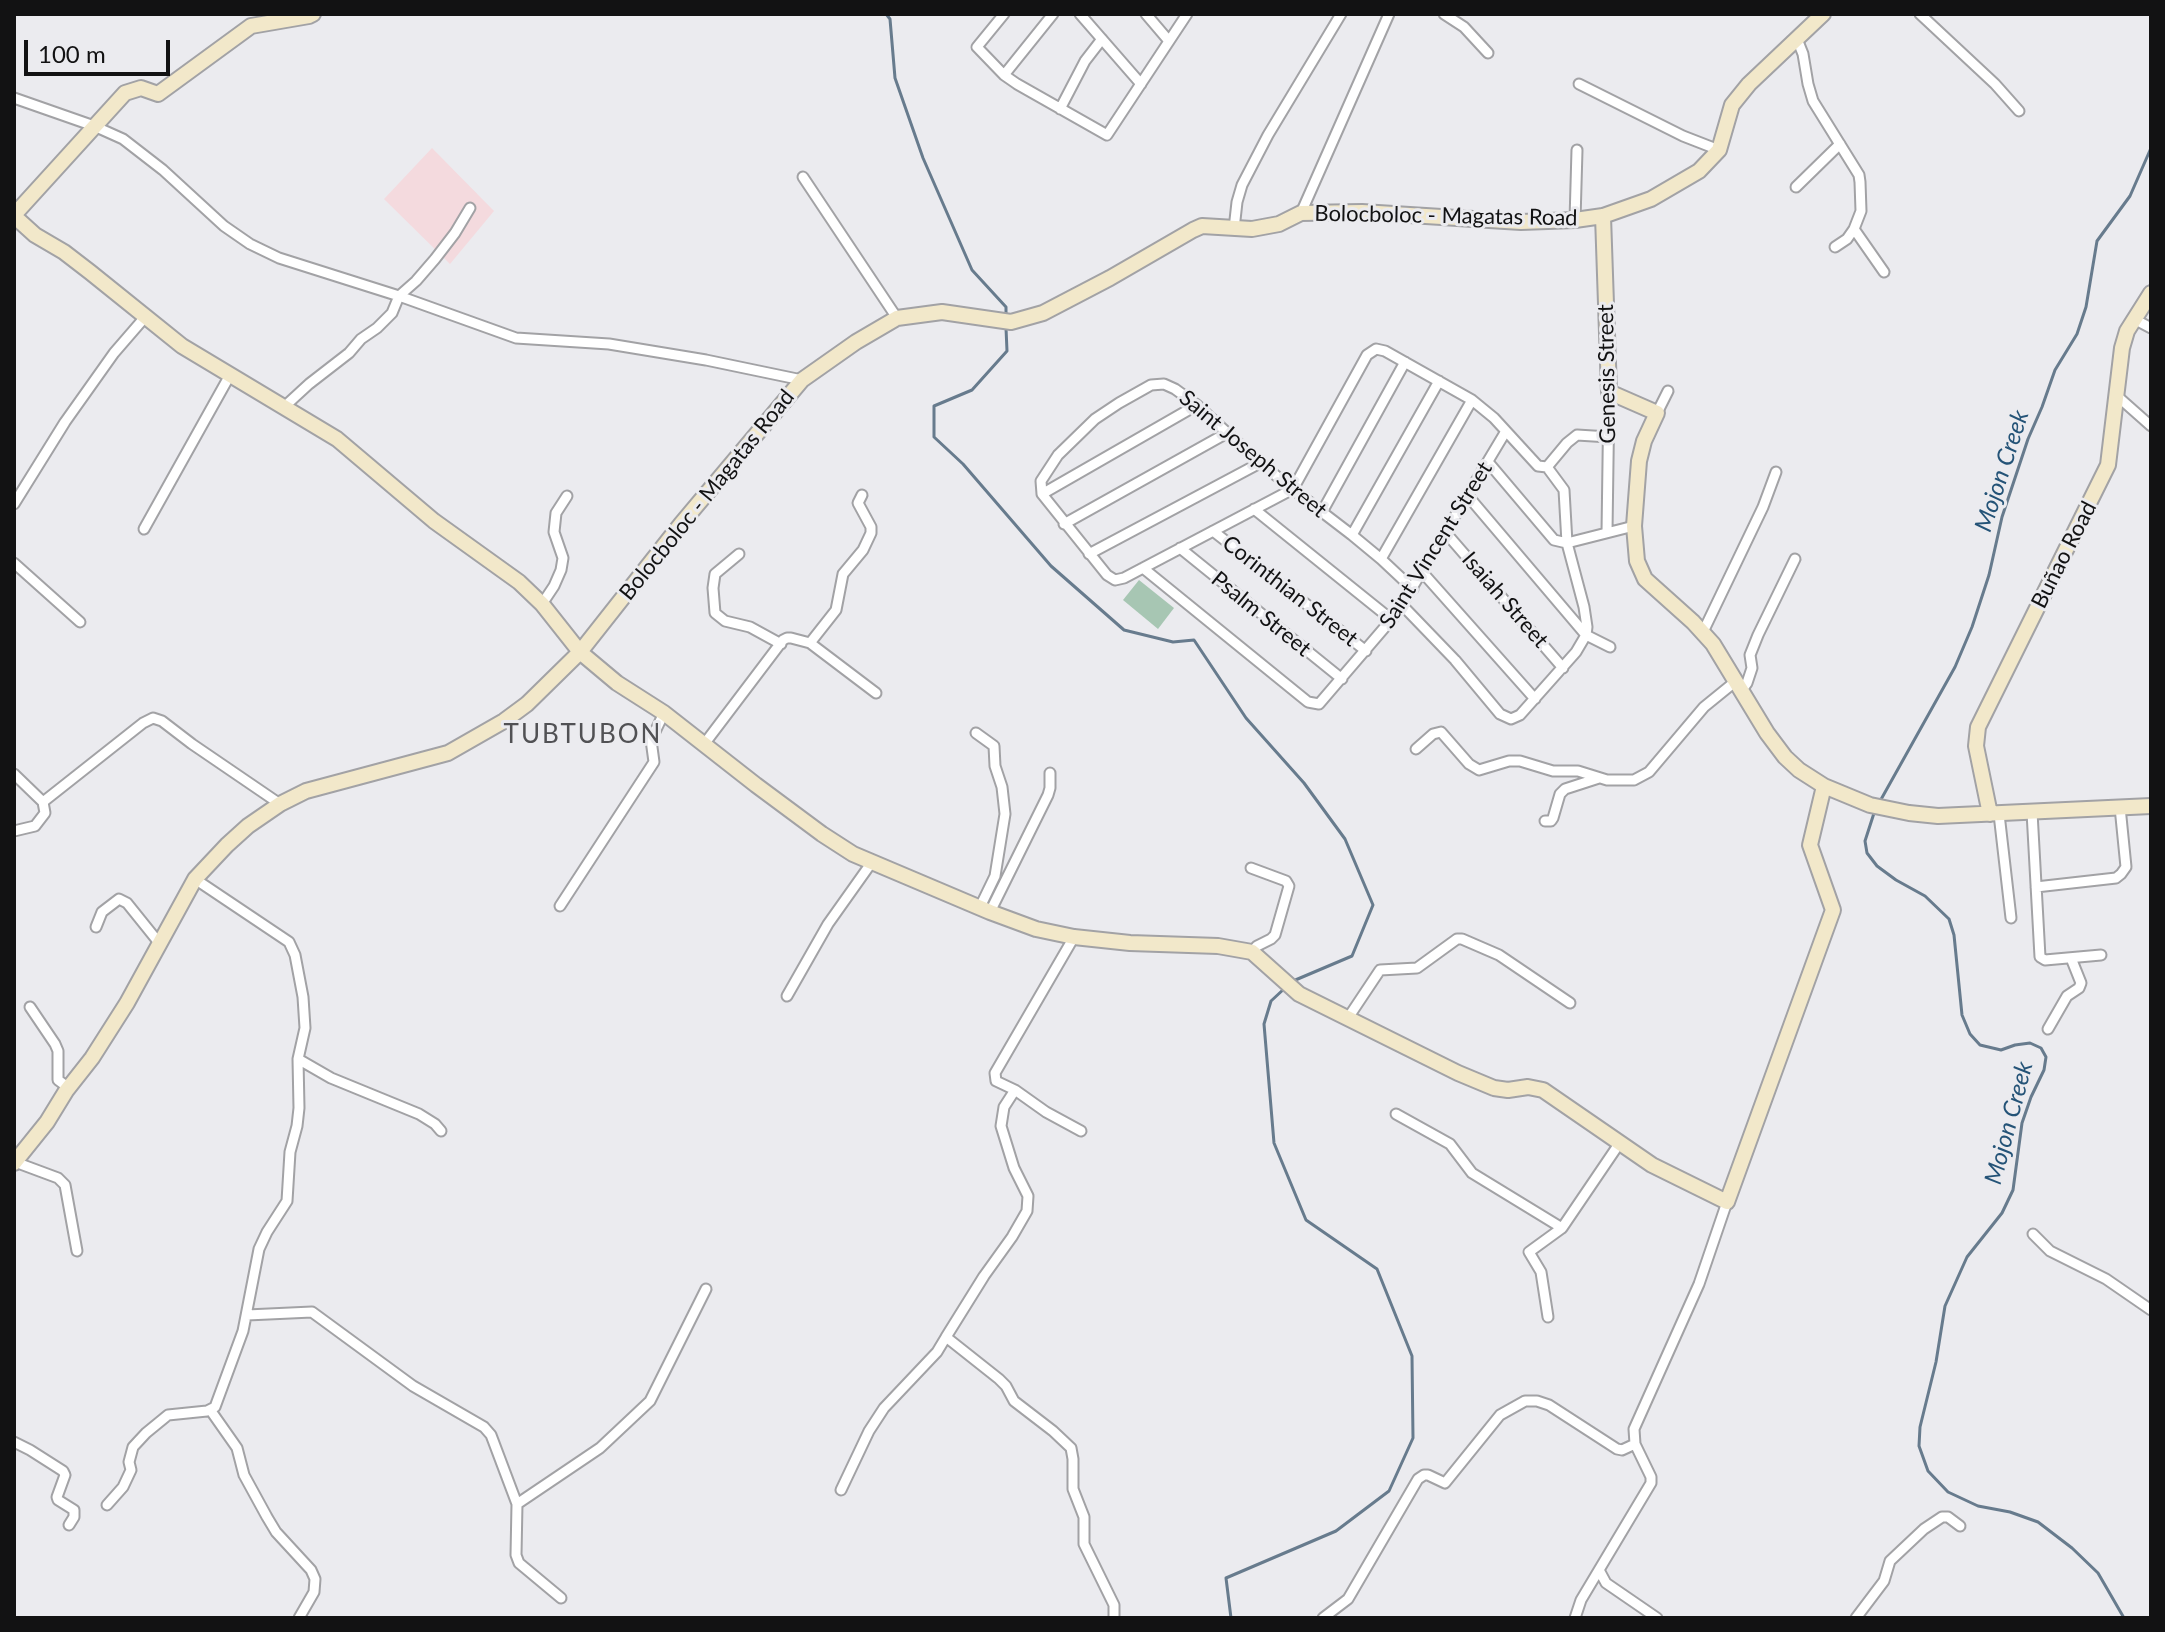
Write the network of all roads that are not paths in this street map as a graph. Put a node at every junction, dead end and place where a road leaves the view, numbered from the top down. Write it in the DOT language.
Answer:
graph roads {
  1 [pos="313,14"];
  2 [pos="1004,14"];
  3 [pos="1053,14"];
  4 [pos="1080,14"];
  5 [pos="1146,14"];
  6 [pos="1187,14"];
  7 [pos="1341,14"];
  8 [pos="1389,14"];
  9 [pos="1444,14"];
  10 [pos="1823,14"];
  11 [pos="1920,14"];
  12 [pos="1102,39"];
  13 [pos="1797,39"];
  14 [pos="1169,41"];
  15 [pos="1488,53"];
  16 [pos="1004,75"];
  17 [pos="1141,84"];
  18 [pos="1579,84"];
  19 [pos="14,98"];
  20 [pos="1060,109"];
  21 [pos="2019,111"];
  22 [pos="94,126"];
  23 [pos="1840,144"];
  24 [pos="1577,150"];
  25 [pos="1719,150"];
  26 [pos="803,177"];
  27 [pos="1796,187"];
  28 [pos="470,208"];
  29 [pos="1301,213"];
  30 [pos="14,216"];
  31 [pos="1603,216"];
  32 [pos="1575,220"];
  33 [pos="1234,229"];
  34 [pos="1854,229"];
  35 [pos="1835,247"];
  36 [pos="1884,272"];
  37 [pos="2151,293"];
  38 [pos="399,296"];
  39 [pos="146,316"];
  40 [pos="897,318"];
  41 [pos="2134,319"];
  42 [pos="2151,328"];
  43 [pos="1405,362"];
  44 [pos="230,375"];
  45 [pos="802,380"];
  46 [pos="1439,381"];
  47 [pos="1668,391"];
  48 [pos="1609,392"];
  49 [pos="2116,395"];
  50 [pos="1472,400"];
  51 [pos="1197,405"];
  52 [pos="284,407"];
  53 [pos="1657,413"];
  54 [pos="2151,426"];
  55 [pos="1506,431"];
  56 [pos="1227,433"];
  57 [pos="1609,437"];
  58 [pos="1488,462"];
  59 [pos="1260,463"];
  60 [pos="1547,467"];
  61 [pos="1776,472"];
  62 [pos="1293,489"];
  63 [pos="1042,494"];
  64 [pos="862,495"];
  65 [pos="567,496"];
  66 [pos="1468,496"];
  67 [pos="14,504"];
  68 [pos="1254,509"];
  69 [pos="1322,512"];
  70 [pos="1064,524"];
  71 [pos="1634,526"];
  72 [pos="144,529"];
  73 [pos="1213,531"];
  74 [pos="1607,532"];
  75 [pos="1446,533"];
  76 [pos="1352,535"];
  77 [pos="1567,543"];
  78 [pos="1180,548"];
  79 [pos="739,554"];
  80 [pos="1089,554"];
  81 [pos="1381,559"];
  82 [pos="1795,559"];
  83 [pos="14,563"];
  84 [pos="1143,568"];
  85 [pos="1423,573"];
  86 [pos="1413,589"];
  87 [pos="542,604"];
  88 [pos="1402,605"];
  89 [pos="1392,620"];
  90 [pos="80,622"];
  91 [pos="1703,632"];
  92 [pos="1586,635"];
  93 [pos="810,643"];
  94 [pos="781,644"];
  95 [pos="1610,647"];
  96 [pos="1366,651"];
  97 [pos="580,652"];
  98 [pos="1563,668"];
  99 [pos="1342,679"];
  100 [pos="1739,686"];
  101 [pos="876,693"];
  102 [pos="1535,699"];
  103 [pos="664,713"];
  104 [pos="976,733"];
  105 [pos="705,743"];
  106 [pos="1416,749"];
  107 [pos="1050,773"];
  108 [pos="14,774"];
  109 [pos="1599,778"];
  110 [pos="1824,786"];
  111 [pos="43,802"];
  112 [pos="280,804"];
  113 [pos="2151,806"];
  114 [pos="2120,807"];
  115 [pos="2032,812"];
  116 [pos="1995,814"];
  117 [pos="1545,821"];
  118 [pos="14,831"];
  119 [pos="872,862"];
  120 [pos="1251,868"];
  121 [pos="195,879"];
  122 [pos="2036,887"];
  123 [pos="560,906"];
  124 [pos="985,910"];
  125 [pos="2011,918"];
  126 [pos="96,927"];
  127 [pos="1074,937"];
  128 [pos="160,944"];
  129 [pos="1252,952"];
  130 [pos="2101,955"];
  131 [pos="2071,958"];
  132 [pos="787,996"];
  133 [pos="1570,1003"];
  134 [pos="30,1007"];
  135 [pos="1348,1018"];
  136 [pos="2048,1029"];
  137 [pos="298,1059"];
  138 [pos="69,1088"];
  139 [pos="1015,1090"];
  140 [pos="1396,1114"];
  141 [pos="441,1131"];
  142 [pos="1081,1131"];
  143 [pos="1619,1144"];
  144 [pos="14,1163"];
  145 [pos="1727,1202"];
  146 [pos="1562,1228"];
  147 [pos="2033,1234"];
  148 [pos="77,1251"];
  149 [pos="706,1289"];
  150 [pos="2151,1310"];
  151 [pos="247,1315"];
  152 [pos="1548,1317"];
  153 [pos="946,1337"];
  154 [pos="211,1411"];
  155 [pos="14,1442"];
  156 [pos="1635,1444"];
  157 [pos="841,1490"];
  158 [pos="517,1504"];
  159 [pos="107,1505"];
  160 [pos="69,1525"];
  161 [pos="1960,1526"];
  162 [pos="1599,1570"];
  163 [pos="561,1598"];
  164 [pos="299,1618"];
  165 [pos="1114,1618"];
  166 [pos="1323,1618"];
  167 [pos="1575,1618"];
  168 [pos="1657,1618"];
  169 [pos="1856,1618"];
  1 -- 22 [label="street"];
  2 -- 16 [label="street"];
  3 -- 16 [label="street"];
  4 -- 12 [label="street"];
  5 -- 14 [label="street"];
  6 -- 14 [label="street"];
  7 -- 33 [label="street"];
  8 -- 29 [label="street"];
  9 -- 15 [label="street"];
  10 -- 13 [label="street"];
  11 -- 21 [label="street"];
  12 -- 17 [label="street"];
  12 -- 20 [label="street"];
  13 -- 23 [label="street"];
  13 -- 25 [label="street"];
  14 -- 17 [label="street"];
  16 -- 20 [label="street"];
  17 -- 20 [label="street"];
  18 -- 25 [label="street"];
  19 -- 22 [label="street"];
  22 -- 30 [label="street"];
  22 -- 38 [label="street"];
  23 -- 27 [label="street"];
  23 -- 34 [label="street"];
  24 -- 32 [label="street"];
  25 -- 31 [label="street, Bolocboloc - Magatas Road"];
  26 -- 40 [label="street"];
  28 -- 38 [label="street"];
  29 -- 32 [label="street, Bolocboloc - Magatas Road"];
  29 -- 33 [label="street, Bolocboloc - Magatas Road"];
  30 -- 39 [label="street"];
  31 -- 32 [label="street, Bolocboloc - Magatas Road"];
  31 -- 48 [label="street, Genesis Street"];
  33 -- 40 [label="street, Bolocboloc - Magatas Road"];
  34 -- 35 [label="street"];
  34 -- 36 [label="street"];
  37 -- 41 [label="street, Buñao Road"];
  38 -- 45 [label="street"];
  38 -- 52 [label="street"];
  39 -- 44 [label="street"];
  39 -- 67 [label="street"];
  40 -- 45 [label="street, Bolocboloc - Magatas Road"];
  41 -- 42 [label="street"];
  41 -- 49 [label="street, Buñao Road"];
  43 -- 46 [label="street, Saint Vincent Street"];
  43 -- 62 [label="street, Saint Vincent Street"];
  43 -- 69 [label="street"];
  44 -- 52 [label="street"];
  44 -- 72 [label="street"];
  45 -- 97 [label="street, Bolocboloc - Magatas Road"];
  46 -- 50 [label="street, Saint Vincent Street"];
  46 -- 76 [label="street"];
  47 -- 53 [label="street"];
  48 -- 53 [label="street"];
  48 -- 57 [label="street, Genesis Street"];
  49 -- 54 [label="street"];
  49 -- 116 [label="street, Buñao Road"];
  50 -- 55 [label="street, Saint Vincent Street"];
  50 -- 81 [label="street"];
  51 -- 56 [label="street, Saint Joseph Street"];
  51 -- 63 [label="street"];
  51 -- 63 [label="street, Saint Joseph Street"];
  52 -- 87 [label="street"];
  53 -- 71 [label="street"];
  55 -- 58 [label="street, Saint Vincent Street"];
  55 -- 60 [label="street, Saint Vincent Street"];
  56 -- 59 [label="street, Saint Joseph Street"];
  56 -- 70 [label="street"];
  57 -- 60 [label="street"];
  57 -- 74 [label="street, Genesis Street"];
  58 -- 66 [label="street, Saint Vincent Street"];
  58 -- 77 [label="street"];
  59 -- 62 [label="street, Saint Joseph Street"];
  59 -- 80 [label="street"];
  60 -- 77 [label="street"];
  61 -- 91 [label="street"];
  62 -- 68 [label="street"];
  62 -- 69 [label="street, Saint Joseph Street"];
  63 -- 70 [label="street"];
  64 -- 93 [label="street"];
  65 -- 87 [label="street"];
  66 -- 75 [label="street, Saint Vincent Street"];
  66 -- 92 [label="street"];
  68 -- 73 [label="street"];
  68 -- 89 [label="street"];
  69 -- 76 [label="street, Saint Joseph Street"];
  70 -- 80 [label="street"];
  71 -- 74 [label="street"];
  71 -- 91 [label="street"];
  73 -- 78 [label="street"];
  73 -- 96 [label="street, Corinthian Street"];
  74 -- 77 [label="street"];
  75 -- 85 [label="street, Saint Vincent Street"];
  75 -- 98 [label="street, Isaiah Street"];
  76 -- 81 [label="street, Saint Joseph Street"];
  77 -- 92 [label="street"];
  78 -- 84 [label="street"];
  78 -- 99 [label="street, Psalm Street"];
  79 -- 94 [label="street"];
  80 -- 84 [label="street"];
  81 -- 86 [label="street, Saint Joseph Street"];
  82 -- 100 [label="street"];
  83 -- 90 [label="street"];
  84 -- 99 [label="street, Saint Vincent Street"];
  85 -- 86 [label="street, Saint Vincent Street"];
  85 -- 102 [label="street"];
  86 -- 88 [label="street, Saint Vincent Street"];
  87 -- 97 [label="street"];
  88 -- 89 [label="street, Saint Vincent Street"];
  88 -- 102 [label="street"];
  89 -- 96 [label="street, Saint Vincent Street"];
  91 -- 100 [label="street"];
  92 -- 95 [label="street"];
  92 -- 98 [label="street"];
  93 -- 94 [label="street"];
  93 -- 101 [label="street"];
  94 -- 105 [label="street"];
  96 -- 99 [label="street, Saint Vincent Street"];
  97 -- 103 [label="street"];
  97 -- 112 [label="street, Bolocboloc - Magatas Road"];
  98 -- 102 [label="street"];
  100 -- 109 [label="street"];
  100 -- 110 [label="street"];
  103 -- 105 [label="street"];
  103 -- 123 [label="street"];
  104 -- 124 [label="street"];
  105 -- 119 [label="street"];
  106 -- 109 [label="street"];
  107 -- 124 [label="street"];
  108 -- 111 [label="street"];
  109 -- 117 [label="street"];
  110 -- 116 [label="street"];
  110 -- 145 [label="street"];
  111 -- 112 [label="street"];
  111 -- 118 [label="street"];
  112 -- 121 [label="street, Bolocboloc - Magatas Road"];
  113 -- 114 [label="street"];
  114 -- 115 [label="street"];
  114 -- 122 [label="street"];
  115 -- 116 [label="street"];
  115 -- 122 [label="street"];
  116 -- 125 [label="street"];
  119 -- 124 [label="street"];
  119 -- 132 [label="street"];
  120 -- 129 [label="street"];
  121 -- 128 [label="street, Bolocboloc - Magatas Road"];
  121 -- 137 [label="street"];
  122 -- 131 [label="street"];
  124 -- 127 [label="street"];
  126 -- 128 [label="street"];
  127 -- 129 [label="street"];
  127 -- 139 [label="street"];
  128 -- 138 [label="street, Bolocboloc - Magatas Road"];
  129 -- 135 [label="street"];
  130 -- 131 [label="street"];
  131 -- 136 [label="street"];
  133 -- 135 [label="street"];
  134 -- 138 [label="street"];
  135 -- 143 [label="street"];
  137 -- 141 [label="street"];
  137 -- 151 [label="street"];
  138 -- 144 [label="street, Bolocboloc - Magatas Road"];
  139 -- 142 [label="street"];
  139 -- 153 [label="street"];
  140 -- 146 [label="street"];
  143 -- 145 [label="street"];
  143 -- 146 [label="street"];
  144 -- 148 [label="street"];
  145 -- 156 [label="street"];
  146 -- 152 [label="street"];
  147 -- 150 [label="street"];
  149 -- 158 [label="street"];
  151 -- 154 [label="street"];
  151 -- 158 [label="street"];
  153 -- 157 [label="street"];
  153 -- 165 [label="street"];
  154 -- 159 [label="street"];
  154 -- 164 [label="street"];
  155 -- 160 [label="street"];
  156 -- 162 [label="street"];
  156 -- 166 [label="street"];
  158 -- 163 [label="street"];
  161 -- 169 [label="street"];
  162 -- 167 [label="street"];
  162 -- 168 [label="street"];
}
